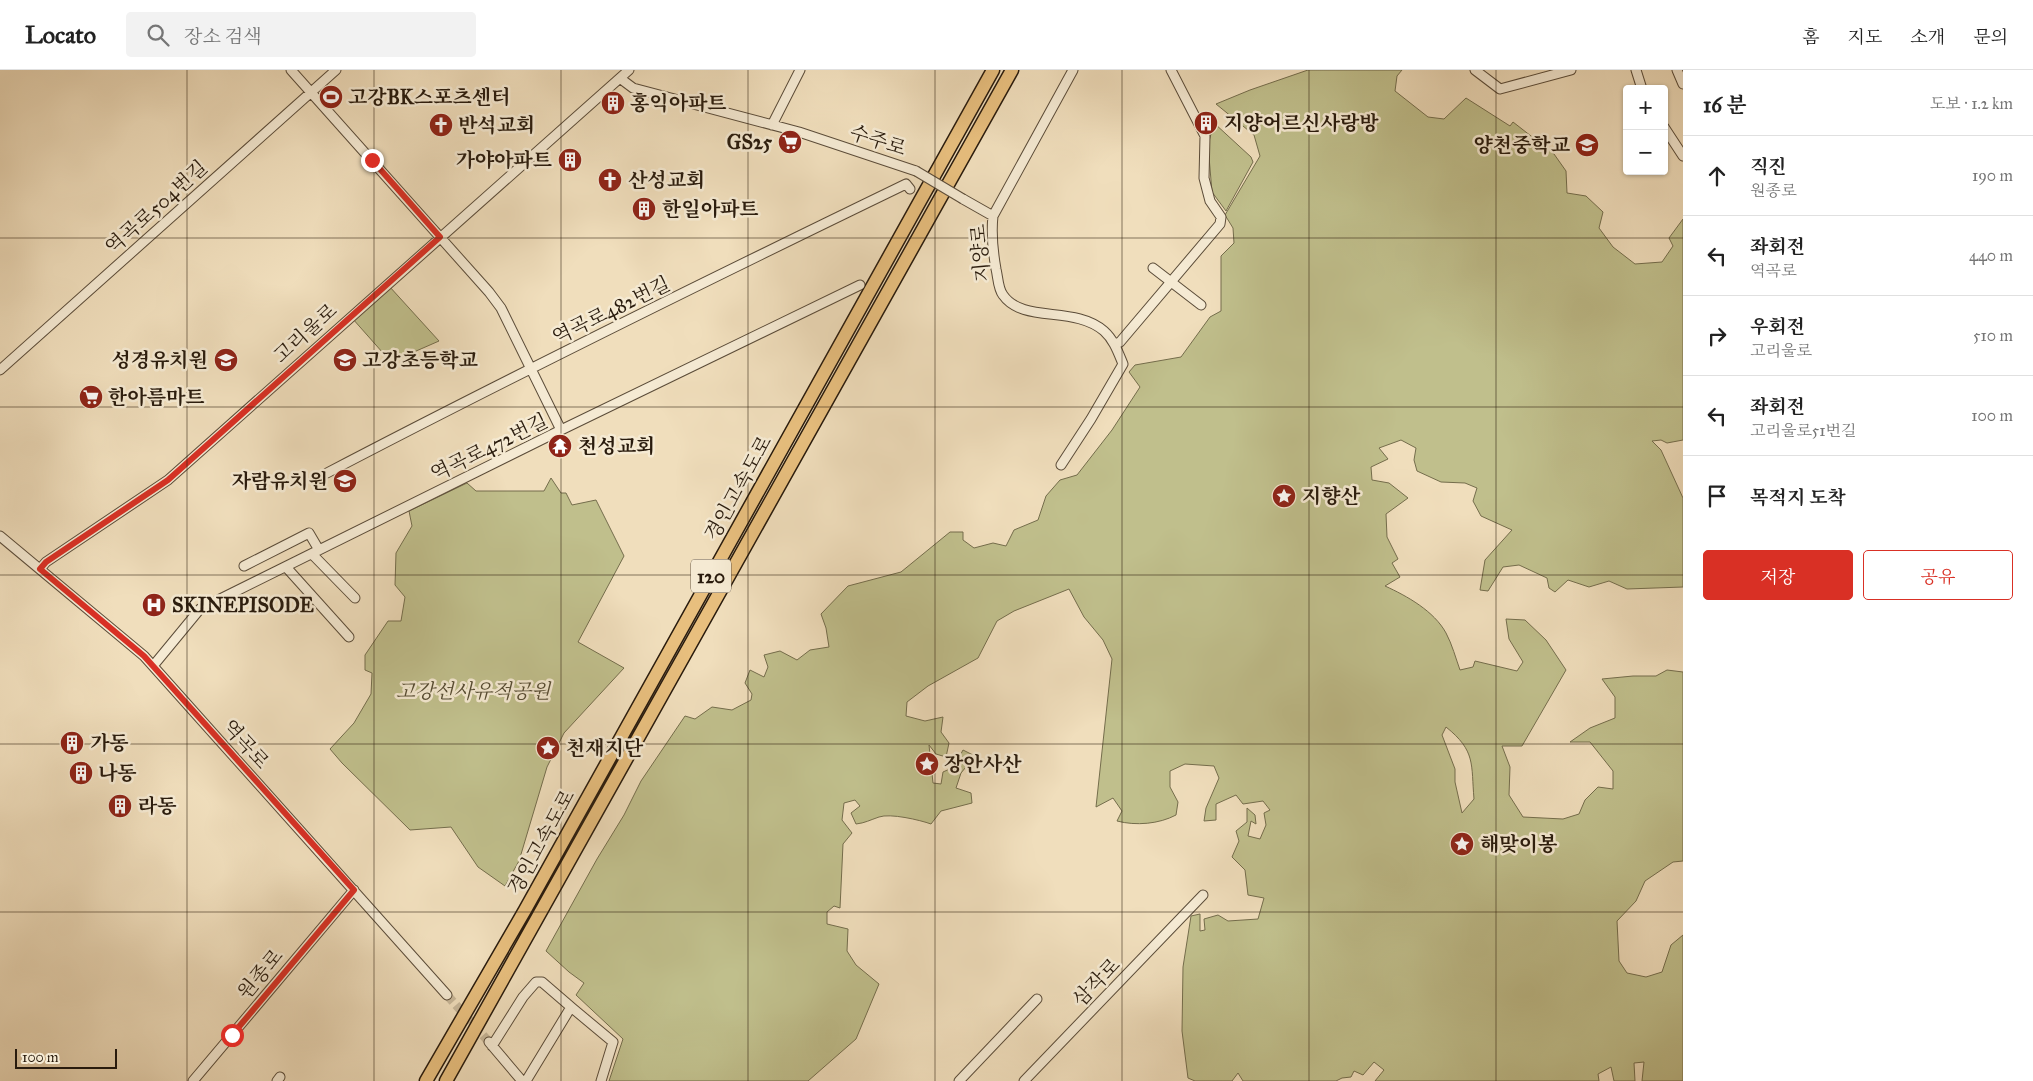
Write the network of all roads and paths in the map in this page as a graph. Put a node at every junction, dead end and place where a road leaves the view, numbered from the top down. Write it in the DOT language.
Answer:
graph roads {
  1 [pos="291,70"];
  2 [pos="336,70"];
  3 [pos="629,70"];
  4 [pos="800,70"];
  5 [pos="993,70"];
  6 [pos="1012,70"];
  7 [pos="1073,70"];
  8 [pos="1171,70"];
  9 [pos="1475,70"];
  10 [pos="1571,70"];
  11 [pos="1636,70"];
  12 [pos="1678,70"];
  13 [pos="621,79"];
  14 [pos="1683,84"];
  15 [pos="1641,85"];
  16 [pos="311,92"];
  17 [pos="772,125"];
  18 [pos="1666,130"];
  19 [pos="1683,156"];
  20 [pos="910,189"];
  21 [pos="993,216"];
  22 [pos="440,237"];
  23 [pos="1153,268"];
  24 [pos="1169,282"];
  25 [pos="860,285"];
  26 [pos="1201,305"];
  27 [pos="1115,344"];
  28 [pos="530,369"];
  29 [pos="0,370"];
  30 [pos="561,430"];
  31 [pos="1061,464"];
  32 [pos="327,473"];
  33 [pos="0,536"];
  34 [pos="316,552"];
  35 [pos="244,566"];
  36 [pos="286,567"];
  37 [pos="40,569"];
  38 [pos="355,598"];
  39 [pos="349,637"];
  40 [pos="153,666"];
  41 [pos="354,890"];
  42 [pos="1203,895"];
  43 [pos="446,995"];
  44 [pos="1038,1000"];
  45 [pos="571,1007"];
  46 [pos="193,1081"];
  47 [pos="426,1081"];
  48 [pos="446,1081"];
  49 [pos="524,1081"];
  50 [pos="602,1081"];
  51 [pos="959,1081"];
  52 [pos="1024,1081"];
  1 -- 16 [label="street"];
  2 -- 16 [label="street, 역곡로504번길"];
  3 -- 13 [label="street, 고리울로"];
  4 -- 17 [label="street"];
  5 -- 47 [label="highway, 경인고속도로 / 120"];
  6 -- 48 [label="highway, 경인고속도로 / 120"];
  7 -- 21 [label="street, 지양로"];
  8 -- 24 [label="street"];
  9 -- 10 [label="street"];
  11 -- 15 [label="street"];
  12 -- 14 [label="street"];
  13 -- 17 [label="street, 수주로"];
  13 -- 22 [label="street, 고리울로"];
  16 -- 22 [label="street"];
  16 -- 29 [label="street, 역곡로504번길"];
  17 -- 21 [label="street, 수주로, bridge"];
  18 -- 19 [label="street"];
  20 -- 28 [label="street, 역곡로482번길"];
  21 -- 27 [label="street, 지양로"];
  22 -- 28 [label="street"];
  22 -- 37 [label="street, 고리울로"];
  23 -- 24 [label="street"];
  24 -- 26 [label="street"];
  24 -- 27 [label="street"];
  25 -- 30 [label="street, 역곡로472번길"];
  27 -- 31 [label="street"];
  28 -- 30 [label="street"];
  28 -- 32 [label="street, 역곡로482번길"];
  30 -- 34 [label="street, 역곡로472번길"];
  33 -- 37 [label="street, 역곡로"];
  34 -- 35 [label="street"];
  34 -- 36 [label="street, 역곡로472번길"];
  34 -- 38 [label="street"];
  36 -- 39 [label="street"];
  36 -- 40 [label="street, 역곡로472번길"];
  37 -- 40 [label="street, 역곡로"];
  40 -- 41 [label="street, 역곡로"];
  41 -- 43 [label="street, 역곡로"];
  41 -- 46 [label="street, 원종로"];
  42 -- 52 [label="street, 삼작로"];
  44 -- 51 [label="street"];
  45 -- 49 [label="street"];
  45 -- 49 [label="street"];
  45 -- 50 [label="street"];
}
